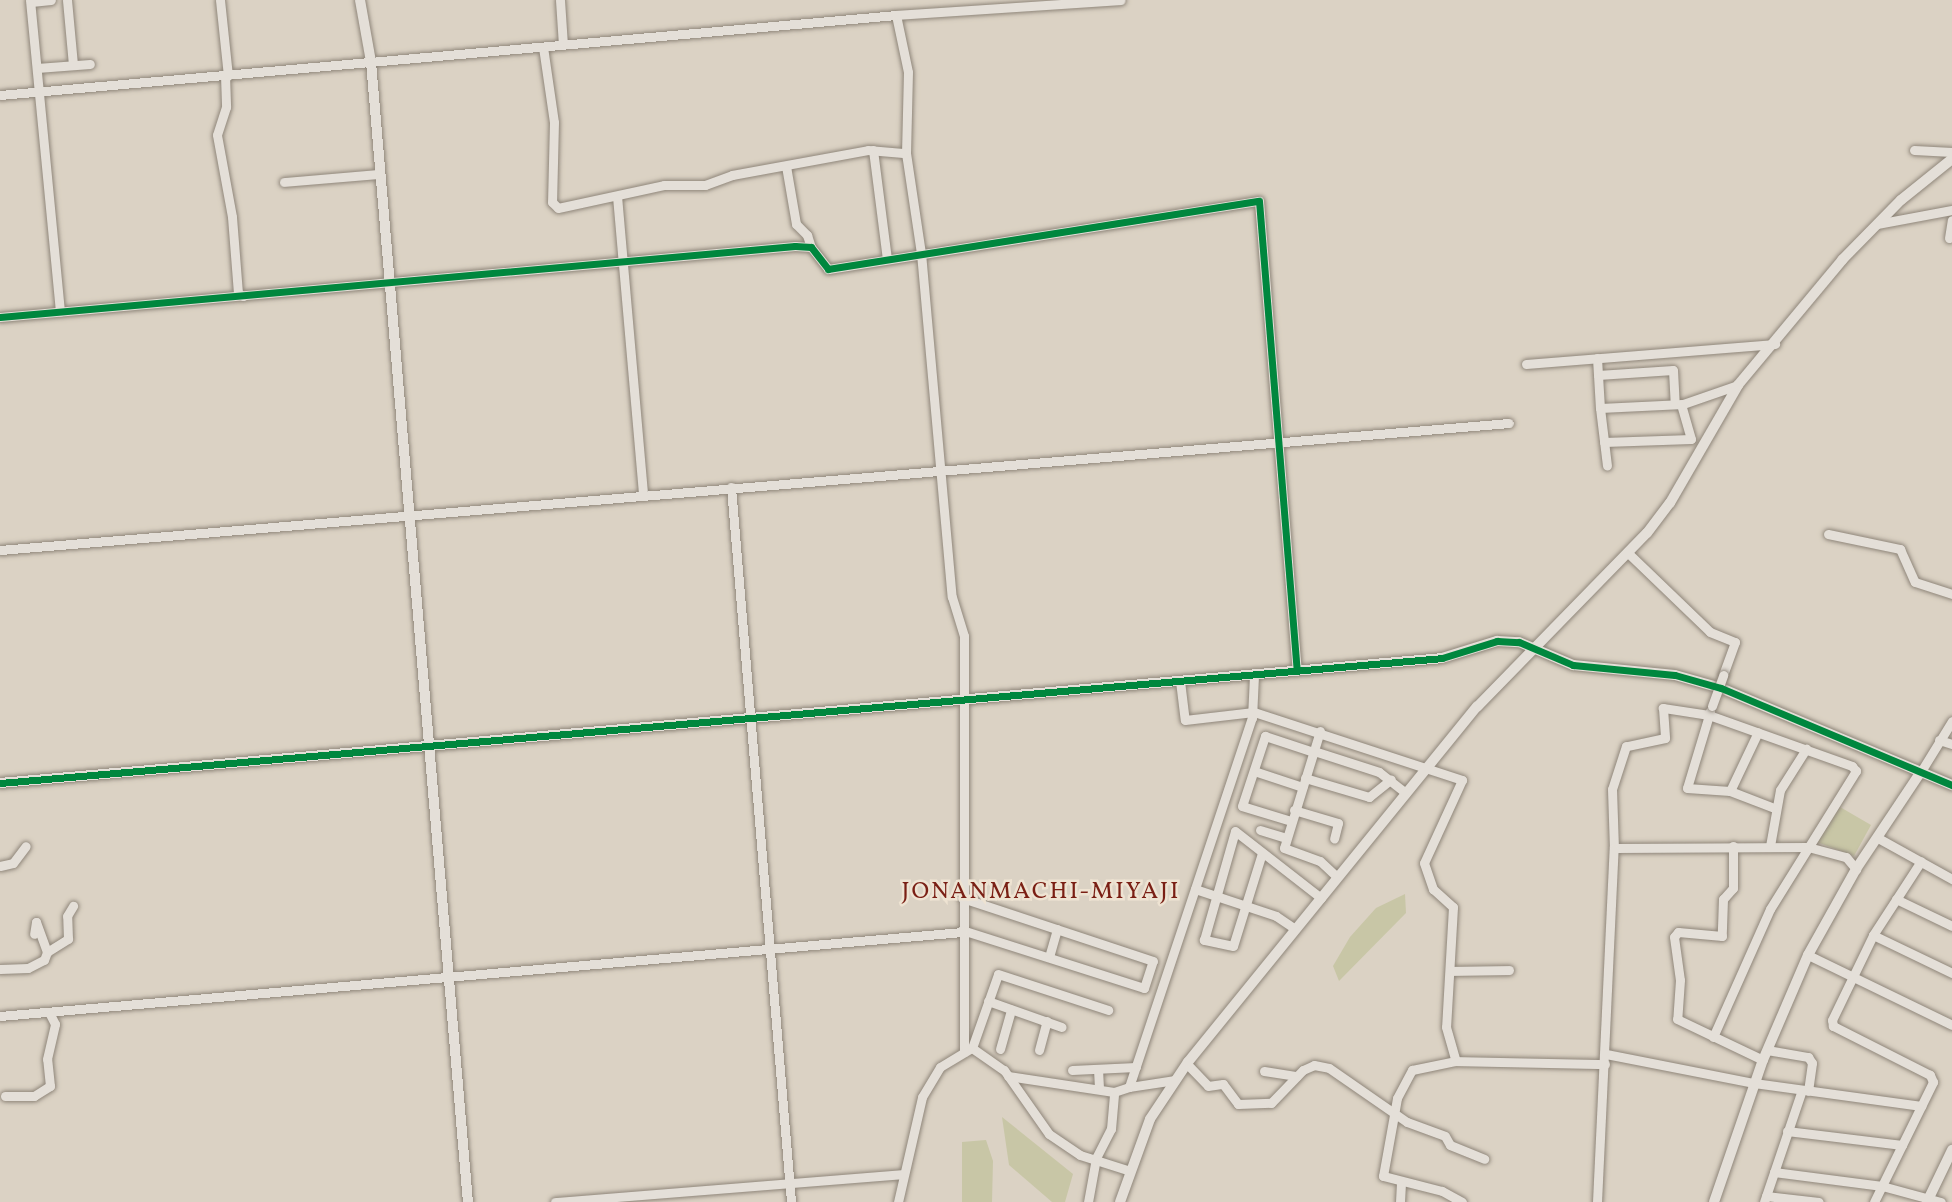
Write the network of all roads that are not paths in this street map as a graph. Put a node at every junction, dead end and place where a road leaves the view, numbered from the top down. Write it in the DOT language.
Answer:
graph roads {
  1 [pos="51,0"];
  2 [pos="68,0"];
  3 [pos="220,0"];
  4 [pos="360,0"];
  5 [pos="559,0"];
  6 [pos="1121,0"];
  7 [pos="31,1"];
  8 [pos="896,15"];
  9 [pos="563,45"];
  10 [pos="543,47"];
  11 [pos="370,62"];
  12 [pos="90,64"];
  13 [pos="73,65"];
  14 [pos="37,68"];
  15 [pos="226,75"];
  16 [pos="40,92"];
  17 [pos="0,95"];
  18 [pos="873,150"];
  19 [pos="1914,150"];
  20 [pos="1952,152"];
  21 [pos="906,153"];
  22 [pos="1952,159"];
  23 [pos="786,166"];
  24 [pos="380,174"];
  25 [pos="284,182"];
  26 [pos="617,196"];
  27 [pos="1952,210"];
  28 [pos="1952,220"];
  29 [pos="1875,224"];
  30 [pos="1949,238"];
  31 [pos="811,247"];
  32 [pos="921,253"];
  33 [pos="887,259"];
  34 [pos="623,262"];
  35 [pos="389,282"];
  36 [pos="243,296"];
  37 [pos="60,312"];
  38 [pos="0,317"];
  39 [pos="1776,344"];
  40 [pos="1597,358"];
  41 [pos="1526,364"];
  42 [pos="1598,375"];
  43 [pos="1738,385"];
  44 [pos="1678,404"];
  45 [pos="1600,408"];
  46 [pos="1508,423"];
  47 [pos="1604,442"];
  48 [pos="1282,443"];
  49 [pos="1607,466"];
  50 [pos="939,470"];
  51 [pos="731,487"];
  52 [pos="643,494"];
  53 [pos="408,514"];
  54 [pos="1828,534"];
  55 [pos="0,550"];
  56 [pos="1627,552"];
  57 [pos="1952,594"];
  58 [pos="1531,647"];
  59 [pos="1297,670"];
  60 [pos="1254,674"];
  61 [pos="1180,681"];
  62 [pos="963,701"];
  63 [pos="1710,711"];
  64 [pos="1254,712"];
  65 [pos="751,719"];
  66 [pos="1952,721"];
  67 [pos="1320,732"];
  68 [pos="1758,732"];
  69 [pos="1939,740"];
  70 [pos="1952,744"];
  71 [pos="429,747"];
  72 [pos="1806,749"];
  73 [pos="1313,751"];
  74 [pos="1427,767"];
  75 [pos="1254,771"];
  76 [pos="1920,773"];
  77 [pos="1391,779"];
  78 [pos="0,783"];
  79 [pos="1303,783"];
  80 [pos="1952,785"];
  81 [pos="1730,791"];
  82 [pos="1406,793"];
  83 [pos="1774,808"];
  84 [pos="1294,810"];
  85 [pos="1291,821"];
  86 [pos="1260,830"];
  87 [pos="1286,838"];
  88 [pos="1878,838"];
  89 [pos="1334,839"];
  90 [pos="26,845"];
  91 [pos="1733,845"];
  92 [pos="1770,846"];
  93 [pos="1808,847"];
  94 [pos="1614,848"];
  95 [pos="1262,853"];
  96 [pos="1921,861"];
  97 [pos="0,866"];
  98 [pos="1856,869"];
  99 [pos="1338,877"];
  100 [pos="1952,879"];
  101 [pos="1195,889"];
  102 [pos="1215,895"];
  103 [pos="962,898"];
  104 [pos="1321,898"];
  105 [pos="1896,899"];
  106 [pos="74,906"];
  107 [pos="1245,906"];
  108 [pos="1952,926"];
  109 [pos="1057,929"];
  110 [pos="1296,929"];
  111 [pos="962,931"];
  112 [pos="34,934"];
  113 [pos="1873,935"];
  114 [pos="771,950"];
  115 [pos="47,952"];
  116 [pos="1808,955"];
  117 [pos="1049,957"];
  118 [pos="0,969"];
  119 [pos="1509,970"];
  120 [pos="1451,971"];
  121 [pos="1952,973"];
  122 [pos="1852,976"];
  123 [pos="449,978"];
  124 [pos="988,1001"];
  125 [pos="1011,1010"];
  126 [pos="1108,1010"];
  127 [pos="49,1012"];
  128 [pos="0,1016"];
  129 [pos="1047,1021"];
  130 [pos="1952,1025"];
  131 [pos="1062,1027"];
  132 [pos="1713,1037"];
  133 [pos="1000,1049"];
  134 [pos="1039,1049"];
  135 [pos="968,1050"];
  136 [pos="1765,1055"];
  137 [pos="1605,1059"];
  138 [pos="1456,1061"];
  139 [pos="1187,1064"];
  140 [pos="1136,1067"];
  141 [pos="1098,1069"];
  142 [pos="1072,1070"];
  143 [pos="1264,1071"];
  144 [pos="1008,1076"];
  145 [pos="1297,1076"];
  146 [pos="1175,1080"];
  147 [pos="1754,1083"];
  148 [pos="1129,1087"];
  149 [pos="1099,1089"];
  150 [pos="1805,1091"];
  151 [pos="1114,1092"];
  152 [pos="5,1096"];
  153 [pos="1921,1106"];
  154 [pos="1395,1114"];
  155 [pos="1787,1132"];
  156 [pos="1902,1145"];
  157 [pos="1952,1150"];
  158 [pos="1096,1158"];
  159 [pos="1484,1160"];
  160 [pos="1130,1171"];
  161 [pos="1774,1172"];
  162 [pos="902,1174"];
  163 [pos="790,1183"];
  164 [pos="1401,1183"];
  165 [pos="1882,1186"];
  166 [pos="1765,1199"];
  167 [pos="1928,1199"];
  168 [pos="468,1202"];
  169 [pos="555,1202"];
  170 [pos="792,1202"];
  171 [pos="898,1202"];
  172 [pos="1088,1202"];
  173 [pos="1119,1202"];
  174 [pos="1400,1202"];
  175 [pos="1462,1202"];
  176 [pos="1597,1202"];
  177 [pos="1714,1202"];
  178 [pos="1819,1202"];
  179 [pos="1874,1202"];
  180 [pos="1941,1202"];
  1 -- 7 [label="street"];
  2 -- 13 [label="street"];
  3 -- 15 [label="street"];
  4 -- 11 [label="street"];
  5 -- 9 [label="street"];
  6 -- 8 [label="street"];
  7 -- 14 [label="street"];
  8 -- 9 [label="street"];
  8 -- 21 [label="street"];
  9 -- 10 [label="street"];
  10 -- 11 [label="street"];
  10 -- 26 [label="street"];
  11 -- 15 [label="street"];
  11 -- 24 [label="street"];
  12 -- 13 [label="street"];
  13 -- 14 [label="street"];
  14 -- 16 [label="street"];
  15 -- 16 [label="street"];
  15 -- 36 [label="street"];
  16 -- 17 [label="street"];
  16 -- 37 [label="street"];
  18 -- 21 [label="street"];
  18 -- 23 [label="street"];
  18 -- 33 [label="street"];
  19 -- 20 [label="street"];
  21 -- 32 [label="street"];
  22 -- 29 [label="street"];
  23 -- 26 [label="street"];
  23 -- 31 [label="street"];
  24 -- 25 [label="street"];
  24 -- 35 [label="street"];
  26 -- 34 [label="street"];
  27 -- 29 [label="street"];
  28 -- 30 [label="street"];
  29 -- 39 [label="street"];
  31 -- 33 [label="street"];
  31 -- 34 [label="street"];
  32 -- 33 [label="street"];
  32 -- 48 [label="street"];
  32 -- 50 [label="street"];
  34 -- 35 [label="street"];
  34 -- 52 [label="street"];
  35 -- 36 [label="street"];
  35 -- 53 [label="street"];
  36 -- 37 [label="street"];
  37 -- 38 [label="street"];
  39 -- 40 [label="street"];
  39 -- 43 [label="street"];
  40 -- 41 [label="street"];
  40 -- 42 [label="street"];
  42 -- 44 [label="street"];
  42 -- 45 [label="street"];
  43 -- 44 [label="street"];
  43 -- 56 [label="street"];
  44 -- 45 [label="street"];
  44 -- 47 [label="street"];
  45 -- 47 [label="street"];
  46 -- 48 [label="street"];
  47 -- 49 [label="street"];
  48 -- 50 [label="street"];
  48 -- 59 [label="street"];
  50 -- 51 [label="street"];
  50 -- 62 [label="street"];
  51 -- 52 [label="street"];
  51 -- 65 [label="street"];
  52 -- 53 [label="street"];
  53 -- 55 [label="street"];
  53 -- 71 [label="street"];
  54 -- 57 [label="street"];
  56 -- 58 [label="street"];
  56 -- 63 [label="street, bridge"];
  58 -- 59 [label="street"];
  58 -- 74 [label="street"];
  58 -- 76 [label="street"];
  59 -- 60 [label="street"];
  60 -- 61 [label="street"];
  60 -- 64 [label="street"];
  61 -- 62 [label="street"];
  61 -- 64 [label="street"];
  62 -- 65 [label="street"];
  62 -- 103 [label="street"];
  63 -- 68 [label="street"];
  63 -- 81 [label="street"];
  63 -- 94 [label="street"];
  64 -- 67 [label="street"];
  64 -- 101 [label="street"];
  65 -- 71 [label="street"];
  65 -- 114 [label="street"];
  66 -- 69 [label="street"];
  67 -- 73 [label="street"];
  67 -- 74 [label="street"];
  68 -- 72 [label="street"];
  68 -- 81 [label="street"];
  69 -- 70 [label="street"];
  69 -- 76 [label="street"];
  71 -- 78 [label="street"];
  71 -- 123 [label="street"];
  72 -- 83 [label="street"];
  72 -- 93 [label="street"];
  73 -- 75 [label="street"];
  73 -- 77 [label="street"];
  73 -- 79 [label="street"];
  74 -- 82 [label="street"];
  74 -- 120 [label="street"];
  75 -- 79 [label="street"];
  75 -- 85 [label="street"];
  76 -- 80 [label="street"];
  76 -- 88 [label="street"];
  77 -- 79 [label="street"];
  77 -- 82 [label="street"];
  79 -- 84 [label="street"];
  81 -- 83 [label="street"];
  82 -- 99 [label="street"];
  83 -- 92 [label="street"];
  84 -- 85 [label="street"];
  84 -- 89 [label="street"];
  85 -- 87 [label="street"];
  86 -- 87 [label="street"];
  87 -- 99 [label="street"];
  88 -- 96 [label="street"];
  88 -- 98 [label="street"];
  90 -- 97 [label="street"];
  91 -- 92 [label="street"];
  91 -- 94 [label="street"];
  91 -- 132 [label="street"];
  92 -- 93 [label="street"];
  93 -- 98 [label="street"];
  93 -- 132 [label="street"];
  94 -- 137 [label="street"];
  95 -- 102 [label="street"];
  95 -- 104 [label="street"];
  95 -- 107 [label="street"];
  96 -- 100 [label="street"];
  96 -- 105 [label="street"];
  98 -- 116 [label="street"];
  99 -- 104 [label="street"];
  101 -- 102 [label="street"];
  101 -- 140 [label="street"];
  102 -- 107 [label="street"];
  102 -- 107 [label="street"];
  103 -- 109 [label="street"];
  103 -- 111 [label="street"];
  104 -- 110 [label="street"];
  105 -- 108 [label="street"];
  105 -- 113 [label="street"];
  106 -- 115 [label="street"];
  107 -- 110 [label="street"];
  109 -- 117 [label="street"];
  109 -- 117 [label="street"];
  110 -- 139 [label="street"];
  111 -- 114 [label="street"];
  111 -- 117 [label="street"];
  111 -- 135 [label="street"];
  112 -- 115 [label="street"];
  113 -- 121 [label="street"];
  113 -- 122 [label="street"];
  114 -- 123 [label="street"];
  114 -- 163 [label="street"];
  115 -- 118 [label="street"];
  116 -- 122 [label="street"];
  116 -- 136 [label="street"];
  119 -- 120 [label="street"];
  120 -- 138 [label="street"];
  122 -- 130 [label="street"];
  122 -- 153 [label="street"];
  123 -- 127 [label="street"];
  123 -- 168 [label="street"];
  124 -- 125 [label="street"];
  124 -- 126 [label="street"];
  124 -- 135 [label="street"];
  125 -- 129 [label="street"];
  125 -- 133 [label="street"];
  127 -- 128 [label="street"];
  127 -- 152 [label="street"];
  129 -- 131 [label="street"];
  129 -- 134 [label="street"];
  132 -- 136 [label="street"];
  135 -- 144 [label="street"];
  135 -- 162 [label="street"];
  136 -- 147 [label="street"];
  136 -- 150 [label="street"];
  137 -- 138 [label="street"];
  137 -- 147 [label="street"];
  137 -- 176 [label="street"];
  138 -- 154 [label="street"];
  139 -- 145 [label="street"];
  139 -- 146 [label="street"];
  140 -- 141 [label="street"];
  140 -- 148 [label="street"];
  141 -- 142 [label="street"];
  141 -- 149 [label="street"];
  143 -- 145 [label="street"];
  144 -- 149 [label="street"];
  144 -- 158 [label="street"];
  145 -- 154 [label="street"];
  146 -- 148 [label="street"];
  146 -- 160 [label="street"];
  147 -- 150 [label="street"];
  147 -- 177 [label="street"];
  148 -- 151 [label="street"];
  149 -- 151 [label="street"];
  150 -- 153 [label="street"];
  150 -- 155 [label="street"];
  151 -- 158 [label="street"];
  153 -- 156 [label="street"];
  154 -- 159 [label="street"];
  154 -- 164 [label="street"];
  155 -- 156 [label="street"];
  155 -- 161 [label="street"];
  156 -- 165 [label="street"];
  157 -- 167 [label="street"];
  158 -- 160 [label="street"];
  158 -- 172 [label="street"];
  160 -- 173 [label="street"];
  161 -- 165 [label="street"];
  161 -- 166 [label="street"];
  162 -- 163 [label="street"];
  162 -- 171 [label="street"];
  163 -- 169 [label="street"];
  163 -- 170 [label="street"];
  164 -- 174 [label="street"];
  164 -- 175 [label="street"];
  165 -- 167 [label="street"];
  165 -- 179 [label="street"];
  166 -- 178 [label="street"];
  167 -- 180 [label="street"];
}
